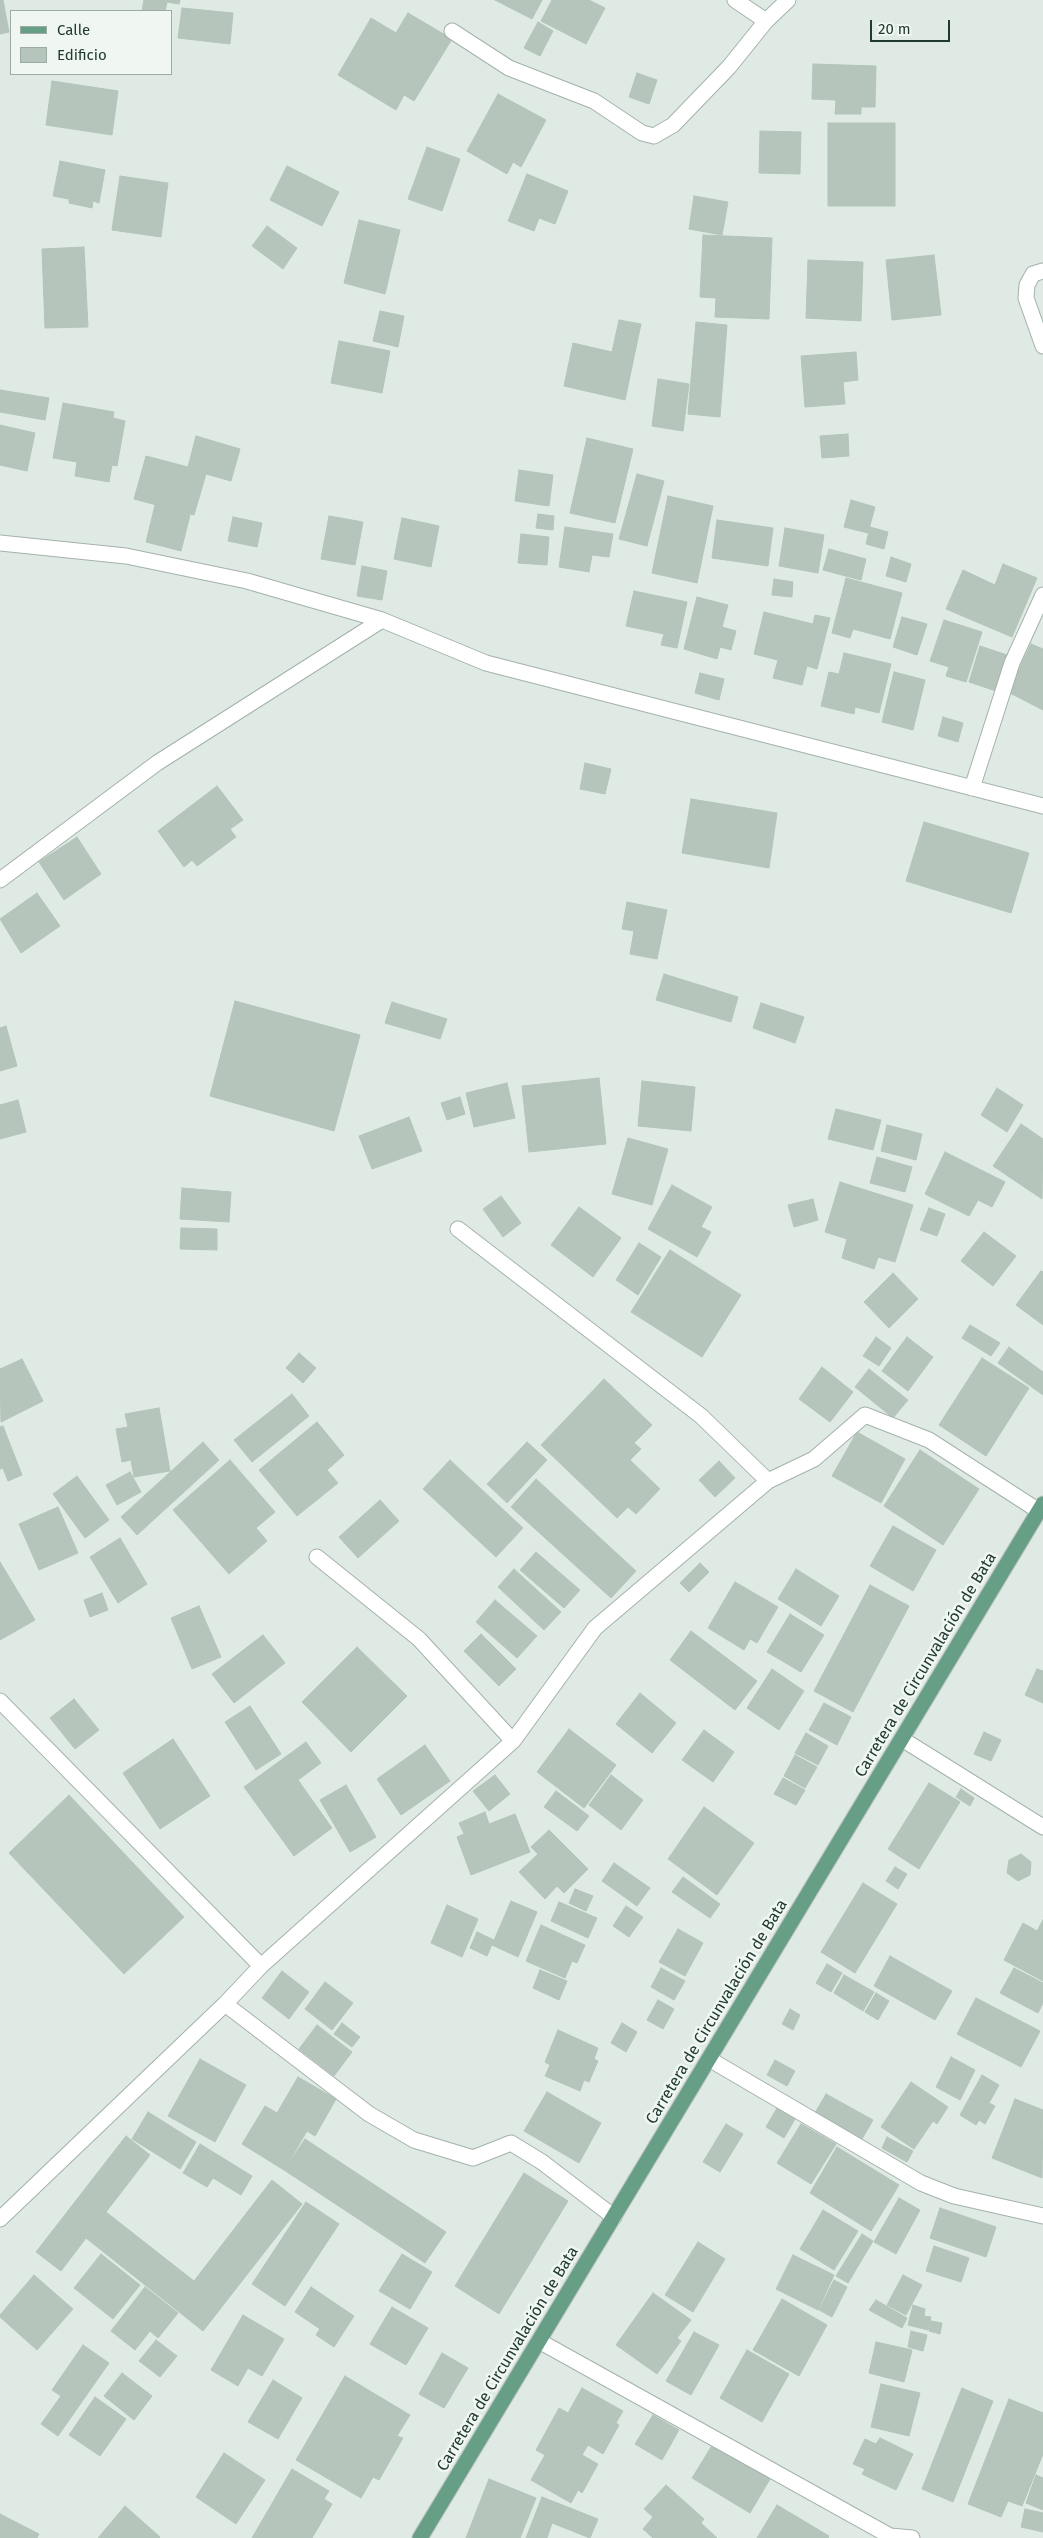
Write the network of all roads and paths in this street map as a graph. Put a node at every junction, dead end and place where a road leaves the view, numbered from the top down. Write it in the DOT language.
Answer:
graph roads {
  1 [pos="735,0"];
  2 [pos="788,0"];
  3 [pos="766,21"];
  4 [pos="452,31"];
  5 [pos="1043,272"];
  6 [pos="1043,346"];
  7 [pos="0,542"];
  8 [pos="1043,595"];
  9 [pos="382,620"];
  10 [pos="972,788"];
  11 [pos="1043,806"];
  12 [pos="0,880"];
  13 [pos="458,1229"];
  14 [pos="768,1481"];
  15 [pos="1041,1508"];
  16 [pos="317,1558"];
  17 [pos="0,1701"];
  18 [pos="902,1739"];
  19 [pos="513,1741"];
  20 [pos="1043,1827"];
  21 [pos="261,1966"];
  22 [pos="226,2004"];
  23 [pos="709,2060"];
  24 [pos="1043,2216"];
  25 [pos="614,2217"];
  26 [pos="0,2219"];
  27 [pos="539,2341"];
  28 [pos="890,2537"];
  29 [pos="420,2538"];
  30 [pos="912,2538"];
  1 -- 3 [label="street"];
  2 -- 3 [label="street"];
  3 -- 4 [label="street"];
  5 -- 6 [label="street"];
  7 -- 9 [label="street"];
  8 -- 10 [label="street"];
  9 -- 10 [label="street"];
  9 -- 12 [label="street"];
  10 -- 11 [label="street"];
  13 -- 14 [label="street"];
  14 -- 15 [label="street"];
  14 -- 19 [label="street"];
  15 -- 18 [label="main road, Carretera de Circunvalación de Bata"];
  16 -- 19 [label="street"];
  17 -- 21 [label="street"];
  18 -- 20 [label="street"];
  18 -- 23 [label="main road, Carretera de Circunvalación de Bata"];
  19 -- 21 [label="street"];
  21 -- 22 [label="street"];
  22 -- 25 [label="street"];
  22 -- 26 [label="street"];
  23 -- 24 [label="street"];
  23 -- 25 [label="main road, Carretera de Circunvalación de Bata"];
  25 -- 27 [label="main road, Carretera de Circunvalación de Bata"];
  27 -- 28 [label="street"];
  27 -- 29 [label="main road, Carretera de Circunvalación de Bata"];
  28 -- 30 [label="street"];
}
